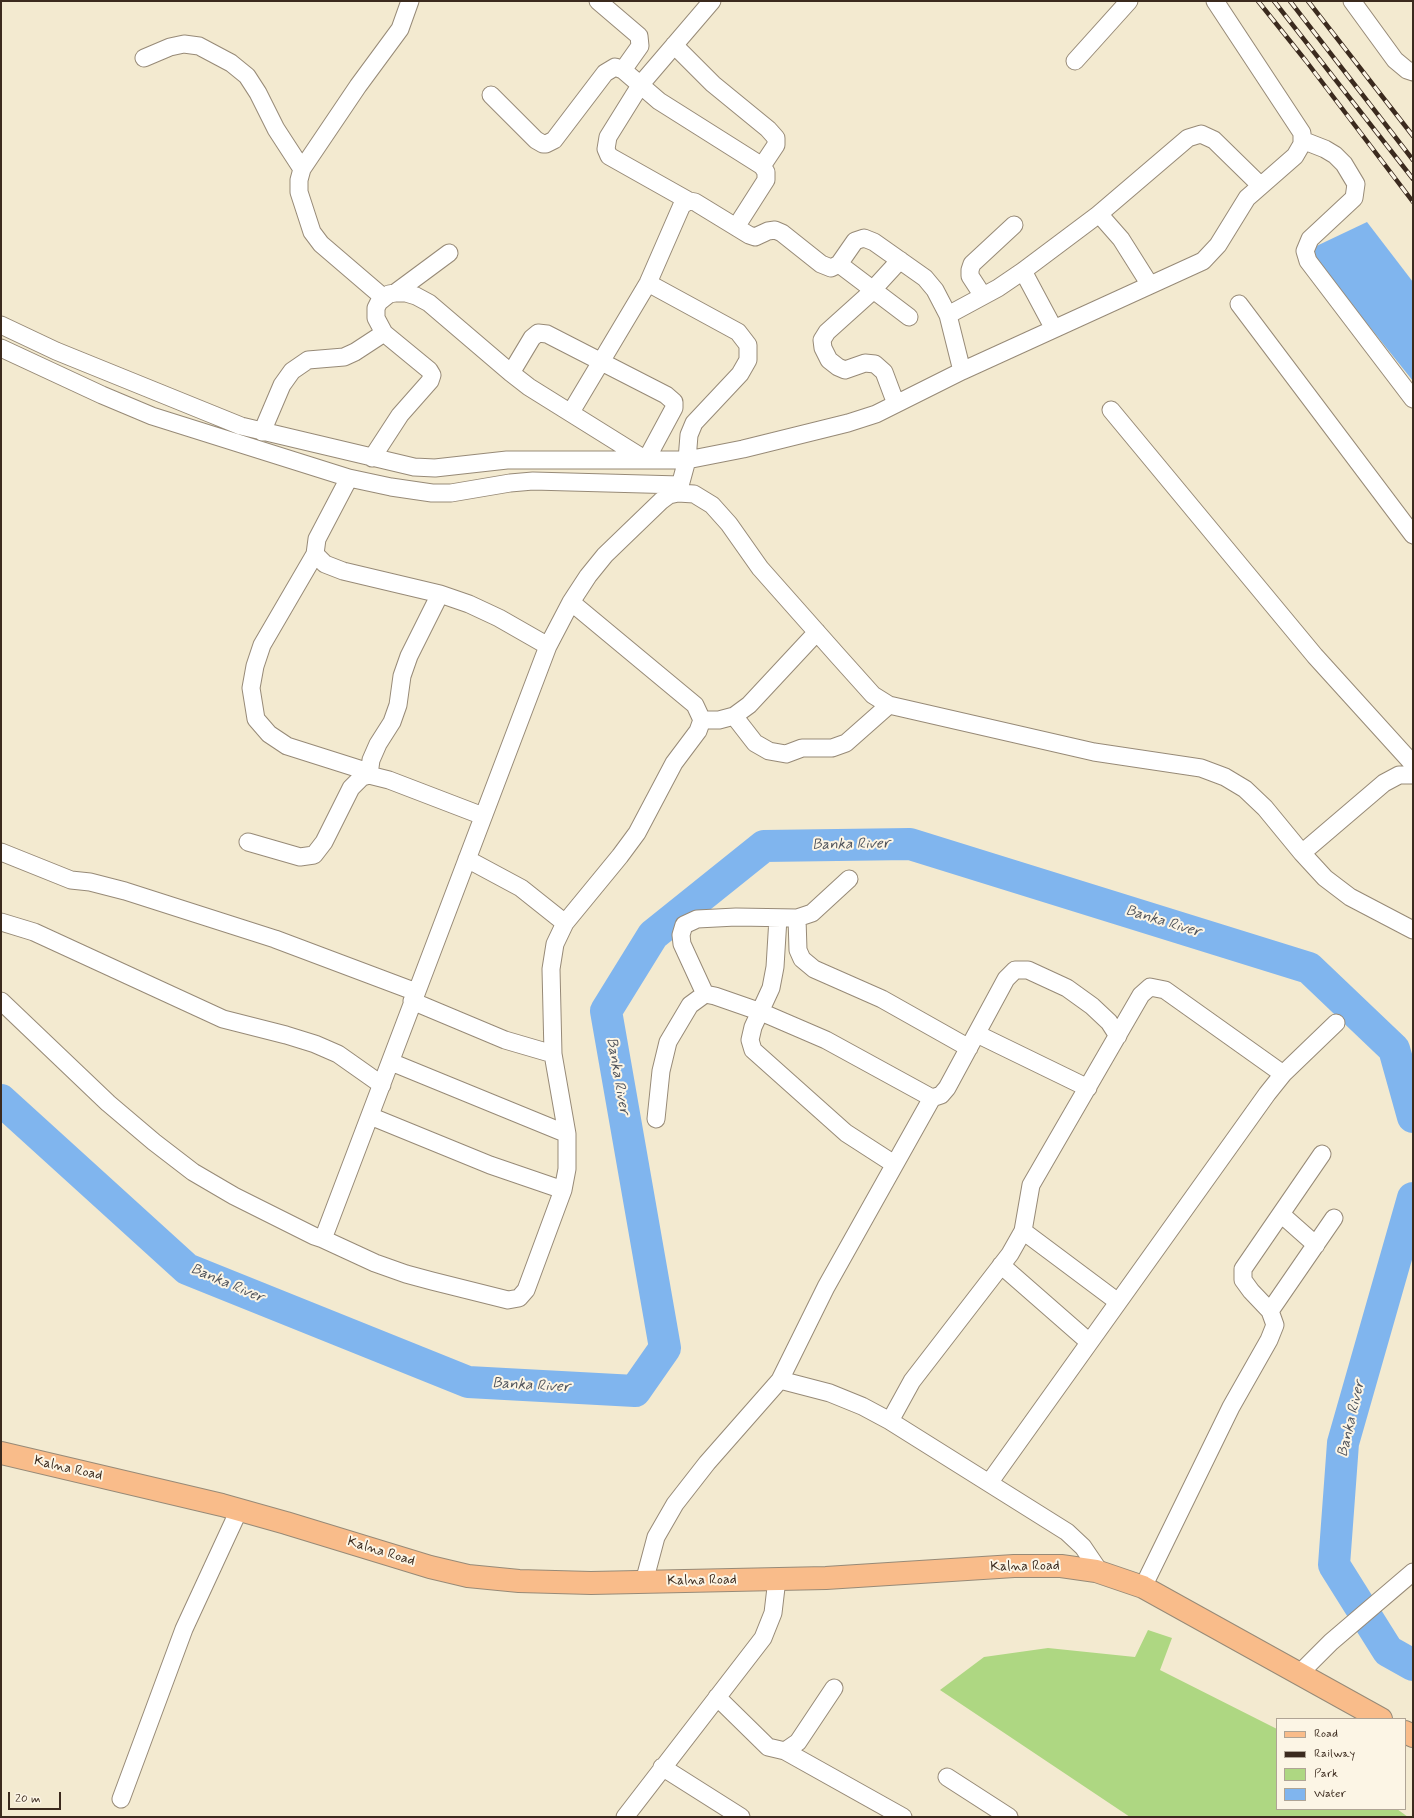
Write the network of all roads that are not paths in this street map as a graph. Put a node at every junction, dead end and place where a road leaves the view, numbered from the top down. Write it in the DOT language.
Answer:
graph roads {
  1 [pos="410,1"];
  2 [pos="598,1"];
  3 [pos="712,1"];
  4 [pos="1129,1"];
  5 [pos="1215,1"];
  6 [pos="1352,1"];
  7 [pos="674,45"];
  8 [pos="144,58"];
  9 [pos="1076,61"];
  10 [pos="623,70"];
  11 [pos="1413,72"];
  12 [pos="640,84"];
  13 [pos="491,95"];
  14 [pos="1302,140"];
  15 [pos="762,166"];
  16 [pos="302,169"];
  17 [pos="1260,185"];
  18 [pos="688,201"];
  19 [pos="1099,214"];
  20 [pos="1014,225"];
  21 [pos="736,227"];
  22 [pos="449,253"];
  23 [pos="900,260"];
  24 [pos="839,264"];
  25 [pos="1023,271"];
  26 [pos="648,283"];
  27 [pos="1150,285"];
  28 [pos="872,290"];
  29 [pos="390,295"];
  30 [pos="983,296"];
  31 [pos="1239,304"];
  32 [pos="948,315"];
  33 [pos="908,318"];
  34 [pos="1,325"];
  35 [pos="1054,329"];
  36 [pos="384,333"];
  37 [pos="1,348"];
  38 [pos="601,361"];
  39 [pos="962,371"];
  40 [pos="511,373"];
  41 [pos="1413,400"];
  42 [pos="896,404"];
  43 [pos="1111,410"];
  44 [pos="571,412"];
  45 [pos="262,432"];
  46 [pos="372,458"];
  47 [pos="646,460"];
  48 [pos="687,460"];
  49 [pos="349,478"];
  50 [pos="679,489"];
  51 [pos="1413,535"];
  52 [pos="315,554"];
  53 [pos="440,594"];
  54 [pos="571,602"];
  55 [pos="817,632"];
  56 [pos="548,646"];
  57 [pos="889,705"];
  58 [pos="734,716"];
  59 [pos="702,720"];
  60 [pos="1412,764"];
  61 [pos="369,774"];
  62 [pos="483,816"];
  63 [pos="248,842"];
  64 [pos="1,852"];
  65 [pos="1302,853"];
  66 [pos="467,858"];
  67 [pos="849,879"];
  68 [pos="778,918"];
  69 [pos="797,918"];
  70 [pos="1,922"];
  71 [pos="564,923"];
  72 [pos="1413,930"];
  73 [pos="705,994"];
  74 [pos="414,996"];
  75 [pos="1,1001"];
  76 [pos="762,1012"];
  77 [pos="1336,1023"];
  78 [pos="1118,1036"];
  79 [pos="973,1041"];
  80 [pos="553,1054"];
  81 [pos="391,1062"];
  82 [pos="1284,1074"];
  83 [pos="382,1085"];
  84 [pos="1088,1088"];
  85 [pos="932,1098"];
  86 [pos="370,1116"];
  87 [pos="656,1119"];
  88 [pos="567,1134"];
  89 [pos="1322,1154"];
  90 [pos="894,1164"];
  91 [pos="563,1190"];
  92 [pos="1281,1214"];
  93 [pos="1334,1218"];
  94 [pos="1023,1231"];
  95 [pos="323,1238"];
  96 [pos="1316,1245"];
  97 [pos="1001,1265"];
  98 [pos="1118,1302"];
  99 [pos="1270,1311"];
  100 [pos="1089,1342"];
  101 [pos="780,1380"];
  102 [pos="890,1421"];
  103 [pos="1,1453"];
  104 [pos="989,1483"];
  105 [pos="239,1510"];
  106 [pos="1100,1572"];
  107 [pos="1410,1575"];
  108 [pos="777,1579"];
  109 [pos="644,1582"];
  110 [pos="1143,1587"];
  111 [pos="1300,1673"];
  112 [pos="834,1688"];
  113 [pos="717,1697"];
  114 [pos="1379,1718"];
  115 [pos="785,1751"];
  116 [pos="662,1767"];
  117 [pos="947,1777"];
  118 [pos="121,1799"];
  119 [pos="625,1817"];
  120 [pos="741,1817"];
  121 [pos="903,1817"];
  122 [pos="1008,1817"];
  1 -- 16 [label="street"];
  2 -- 10 [label="street"];
  3 -- 7 [label="street"];
  4 -- 9 [label="street"];
  5 -- 14 [label="street"];
  6 -- 11 [label="street"];
  7 -- 12 [label="street"];
  7 -- 15 [label="street"];
  8 -- 16 [label="street"];
  10 -- 12 [label="street"];
  10 -- 13 [label="street"];
  12 -- 15 [label="street"];
  12 -- 18 [label="street"];
  14 -- 17 [label="street"];
  14 -- 41 [label="street"];
  15 -- 21 [label="street"];
  16 -- 29 [label="street"];
  17 -- 19 [label="street"];
  17 -- 27 [label="street"];
  18 -- 21 [label="street"];
  18 -- 26 [label="street"];
  19 -- 25 [label="street"];
  19 -- 27 [label="street"];
  20 -- 30 [label="street"];
  21 -- 24 [label="street"];
  22 -- 29 [label="street"];
  23 -- 24 [label="street"];
  23 -- 28 [label="street"];
  23 -- 32 [label="street"];
  24 -- 28 [label="street"];
  25 -- 30 [label="street"];
  25 -- 35 [label="street"];
  26 -- 38 [label="street"];
  26 -- 48 [label="street"];
  27 -- 35 [label="street"];
  28 -- 33 [label="street"];
  28 -- 42 [label="street"];
  29 -- 36 [label="street"];
  29 -- 40 [label="street"];
  30 -- 32 [label="street"];
  31 -- 51 [label="street"];
  32 -- 39 [label="street"];
  34 -- 45 [label="street"];
  35 -- 39 [label="street"];
  36 -- 45 [label="street"];
  36 -- 46 [label="street"];
  37 -- 49 [label="street"];
  38 -- 40 [label="street"];
  38 -- 44 [label="street"];
  38 -- 47 [label="street"];
  39 -- 42 [label="street"];
  40 -- 44 [label="street"];
  42 -- 48 [label="street"];
  43 -- 60 [label="street"];
  44 -- 47 [label="street"];
  45 -- 46 [label="street"];
  46 -- 47 [label="street"];
  47 -- 48 [label="street"];
  48 -- 50 [label="street"];
  49 -- 50 [label="street"];
  49 -- 52 [label="street"];
  50 -- 54 [label="street"];
  50 -- 55 [label="street"];
  52 -- 53 [label="street"];
  52 -- 61 [label="street"];
  53 -- 56 [label="street"];
  53 -- 61 [label="street"];
  54 -- 56 [label="street"];
  54 -- 59 [label="street"];
  55 -- 57 [label="street"];
  55 -- 58 [label="street"];
  56 -- 62 [label="street"];
  57 -- 58 [label="street"];
  57 -- 65 [label="street"];
  58 -- 59 [label="street"];
  59 -- 71 [label="street"];
  60 -- 65 [label="street"];
  61 -- 62 [label="street"];
  61 -- 63 [label="street"];
  62 -- 66 [label="street"];
  64 -- 74 [label="street"];
  65 -- 72 [label="street"];
  66 -- 71 [label="street"];
  66 -- 74 [label="street"];
  67 -- 69 [label="street"];
  68 -- 69 [label="street"];
  68 -- 73 [label="street"];
  68 -- 76 [label="street"];
  69 -- 79 [label="street"];
  70 -- 83 [label="street"];
  71 -- 80 [label="street"];
  73 -- 76 [label="street"];
  73 -- 87 [label="street"];
  74 -- 80 [label="street"];
  74 -- 81 [label="street"];
  75 -- 95 [label="street"];
  76 -- 85 [label="street"];
  76 -- 90 [label="street"];
  77 -- 82 [label="street"];
  78 -- 79 [label="street"];
  78 -- 82 [label="street"];
  78 -- 84 [label="street"];
  79 -- 84 [label="street"];
  79 -- 85 [label="street"];
  80 -- 88 [label="street"];
  81 -- 83 [label="street"];
  81 -- 88 [label="street"];
  82 -- 98 [label="street"];
  83 -- 86 [label="street"];
  84 -- 94 [label="street"];
  85 -- 90 [label="street"];
  86 -- 91 [label="street"];
  86 -- 95 [label="street"];
  88 -- 91 [label="street"];
  89 -- 92 [label="street"];
  90 -- 101 [label="street"];
  91 -- 95 [label="street"];
  92 -- 96 [label="street"];
  92 -- 99 [label="street"];
  93 -- 96 [label="street"];
  94 -- 97 [label="street"];
  94 -- 98 [label="street"];
  96 -- 99 [label="street"];
  97 -- 100 [label="street"];
  97 -- 102 [label="street"];
  98 -- 100 [label="street"];
  99 -- 110 [label="street"];
  100 -- 104 [label="street"];
  101 -- 102 [label="street"];
  101 -- 109 [label="street"];
  102 -- 104 [label="street"];
  103 -- 105 [label="main road, Kalna Road"];
  104 -- 106 [label="street"];
  105 -- 109 [label="main road, Kalna Road"];
  105 -- 118 [label="street"];
  106 -- 108 [label="main road, Kalna Road"];
  106 -- 110 [label="main road, Kalna Road"];
  107 -- 111 [label="street"];
  108 -- 109 [label="main road, Kalna Road"];
  108 -- 113 [label="street"];
  110 -- 111 [label="main road, Kalna Road"];
  111 -- 114 [label="main road, Kalna Road"];
  112 -- 115 [label="street"];
  113 -- 115 [label="street"];
  113 -- 116 [label="street"];
  115 -- 121 [label="street"];
  116 -- 119 [label="street"];
  116 -- 120 [label="street"];
  117 -- 122 [label="street"];
}
